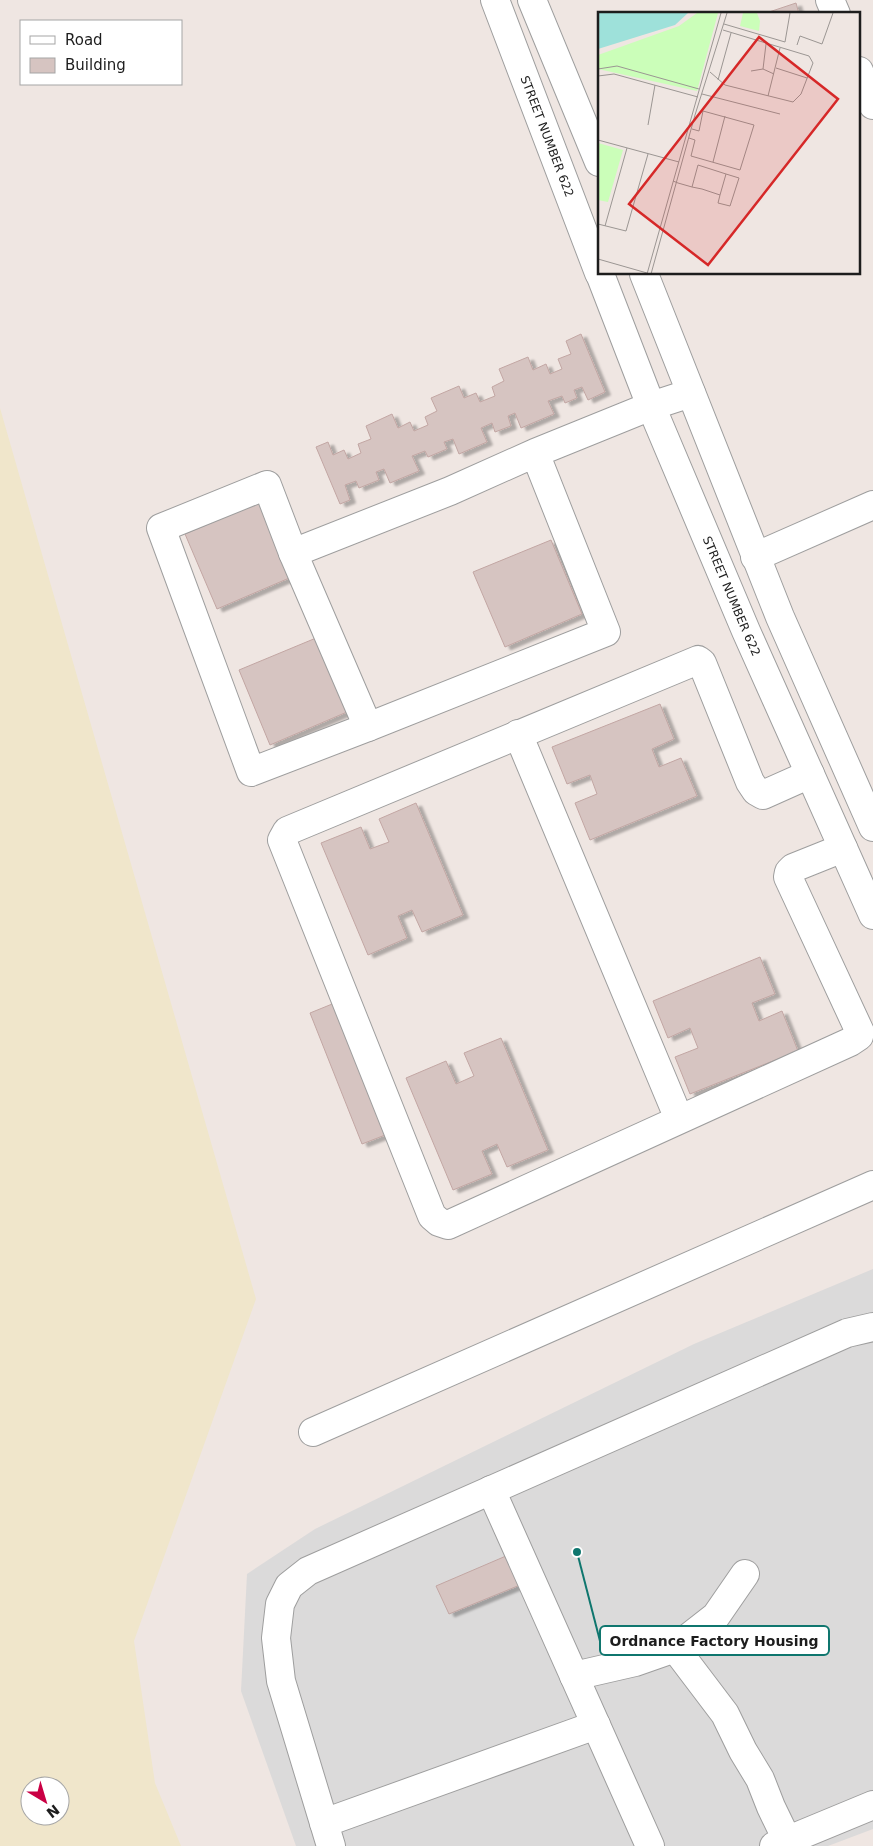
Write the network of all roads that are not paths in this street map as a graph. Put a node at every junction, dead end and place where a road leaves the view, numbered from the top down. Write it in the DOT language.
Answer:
graph roads {
  1 [pos="494,0"];
  2 [pos="532,0"];
  3 [pos="830,0"];
  4 [pos="835,12"];
  5 [pos="860,73"];
  6 [pos="873,105"];
  7 [pos="598,160"];
  8 [pos="598,270"];
  9 [pos="600,275"];
  10 [pos="644,275"];
  11 [pos="691,393"];
  12 [pos="651,406"];
  13 [pos="535,453"];
  14 [pos="873,506"];
  15 [pos="293,553"];
  16 [pos="755,557"];
  17 [pos="368,727"];
  18 [pos="518,734"];
  19 [pos="810,774"];
  20 [pos="873,826"];
  21 [pos="843,848"];
  22 [pos="873,914"];
  23 [pos="679,1120"];
  24 [pos="873,1185"];
  25 [pos="873,1327"];
  26 [pos="313,1432"];
  27 [pos="491,1490"];
  28 [pos="745,1574"];
  29 [pos="675,1648"];
  30 [pos="574,1676"];
  31 [pos="596,1726"];
  32 [pos="873,1805"];
  33 [pos="327,1834"];
  34 [pos="781,1843"];
  35 [pos="650,1846"];
  1 -- 8 [label="street, STREET NUMBER 622"];
  2 -- 7 [label="street"];
  3 -- 4 [label="street"];
  5 -- 6 [label="street"];
  9 -- 12 [label="street, STREET NUMBER 622"];
  10 -- 11 [label="street"];
  11 -- 12 [label="street"];
  11 -- 16 [label="street"];
  12 -- 13 [label="street"];
  12 -- 19 [label="street, STREET NUMBER 622"];
  13 -- 15 [label="street"];
  13 -- 17 [label="street"];
  14 -- 16 [label="street"];
  15 -- 17 [label="street"];
  15 -- 17 [label="street"];
  16 -- 20 [label="street"];
  18 -- 19 [label="street"];
  18 -- 23 [label="street"];
  18 -- 23 [label="street"];
  19 -- 21 [label="street, STREET NUMBER 622"];
  21 -- 22 [label="street, STREET NUMBER 622"];
  21 -- 23 [label="street"];
  24 -- 26 [label="street"];
  25 -- 27 [label="street"];
  27 -- 30 [label="street"];
  27 -- 33 [label="street"];
  28 -- 29 [label="street"];
  29 -- 30 [label="street"];
  29 -- 34 [label="street"];
  30 -- 31 [label="street"];
  31 -- 33 [label="street"];
  31 -- 35 [label="street"];
  32 -- 34 [label="street"];
}
